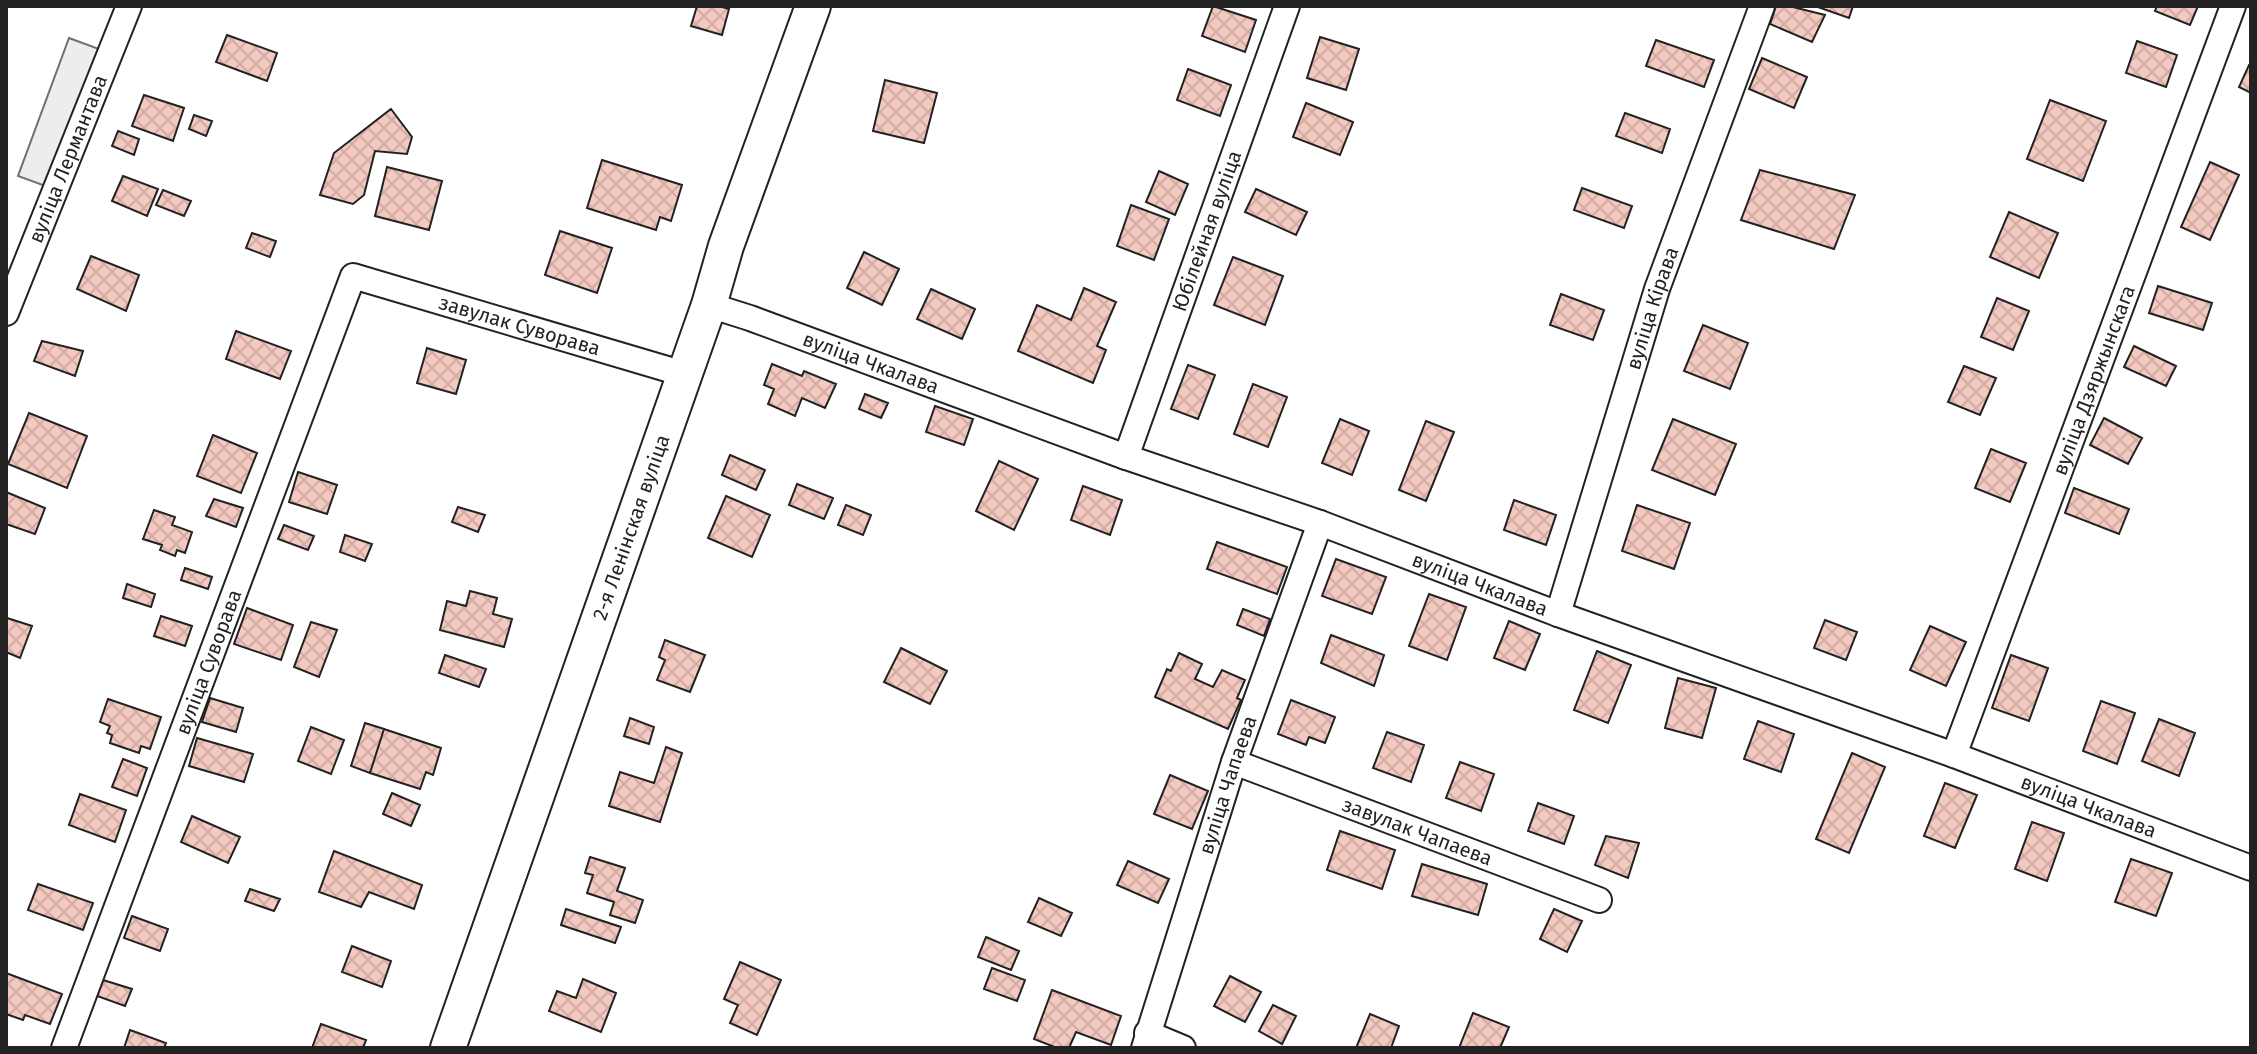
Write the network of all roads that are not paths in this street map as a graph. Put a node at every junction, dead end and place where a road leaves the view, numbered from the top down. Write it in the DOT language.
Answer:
graph roads {
  1 [pos="129,6"];
  2 [pos="813,6"];
  3 [pos="1287,6"];
  4 [pos="1762,6"];
  5 [pos="2233,6"];
  6 [pos="353,276"];
  7 [pos="709,305"];
  8 [pos="6,313"];
  9 [pos="684,374"];
  10 [pos="1126,457"];
  11 [pos="1320,523"];
  12 [pos="1558,614"];
  13 [pos="1954,755"];
  14 [pos="1234,762"];
  15 [pos="2251,868"];
  16 [pos="1599,900"];
  17 [pos="1146,1041"];
  18 [pos="64,1048"];
  19 [pos="448,1048"];
  20 [pos="1183,1048"];
  1 -- 8 [label="street, вуліца Лермантава"];
  2 -- 7 [label="main road, 2-я Ленінская вуліца"];
  3 -- 10 [label="street, Юбілейная вуліца"];
  4 -- 12 [label="street, вуліца Кірава"];
  5 -- 13 [label="street, вуліца Дзяржынскага"];
  6 -- 9 [label="street, завулак Суворава"];
  6 -- 18 [label="street, вуліца Суворава"];
  7 -- 9 [label="main road, 2-я Ленінская вуліца"];
  7 -- 10 [label="street, вуліца Чкалава"];
  9 -- 19 [label="main road, 2-я Ленінская вуліца"];
  10 -- 11 [label="street, вуліца Чкалава"];
  11 -- 12 [label="street, вуліца Чкалава"];
  11 -- 14 [label="street, вуліца Чапаева"];
  12 -- 13 [label="street, вуліца Чкалава"];
  13 -- 15 [label="street, вуліца Чкалава"];
  14 -- 16 [label="street, завулак Чапаева"];
  14 -- 17 [label="street, вуліца Чапаева"];
  17 -- 20 [label="street"];
}
